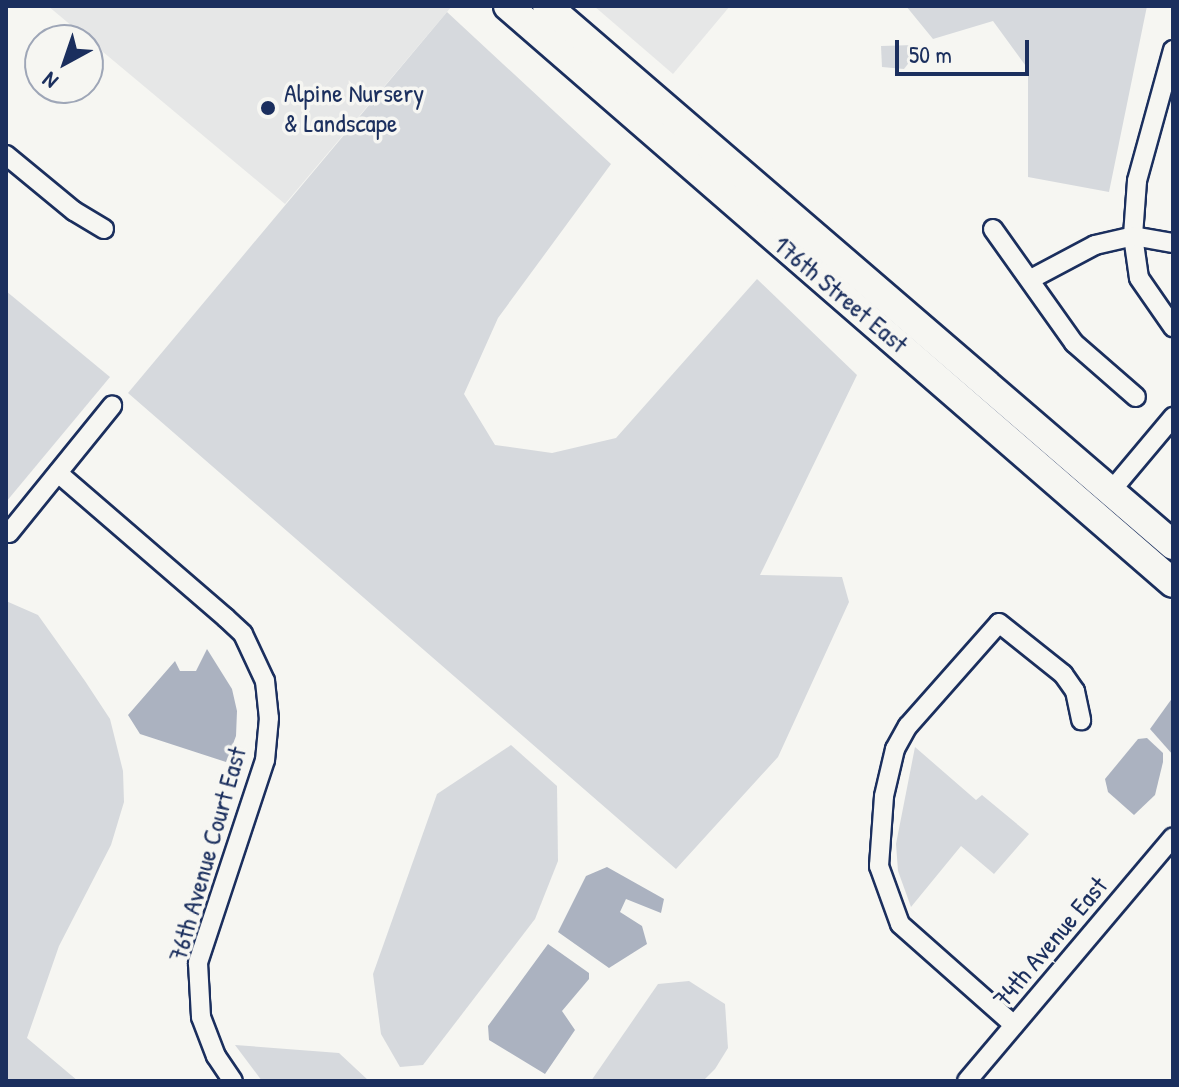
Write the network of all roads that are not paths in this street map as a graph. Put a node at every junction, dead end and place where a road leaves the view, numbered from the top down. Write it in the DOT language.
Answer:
graph roads {
  1 [pos="508,6"];
  2 [pos="547,6"];
  3 [pos="1173,50"];
  4 [pos="6,155"];
  5 [pos="104,229"];
  6 [pos="993,229"];
  7 [pos="1133,236"];
  8 [pos="1173,243"];
  9 [pos="1031,279"];
  10 [pos="1173,327"];
  11 [pos="1136,397"];
  12 [pos="112,406"];
  13 [pos="1173,417"];
  14 [pos="1036,459"];
  15 [pos="58,473"];
  16 [pos="1111,491"];
  17 [pos="9,533"];
  18 [pos="1173,545"];
  19 [pos="1173,583"];
  20 [pos="1081,720"];
  21 [pos="1173,837"];
  22 [pos="1014,1025"];
  23 [pos="233,1081"];
  24 [pos="967,1081"];
  1 -- 14 [label="main road, 176th Street East"];
  2 -- 16 [label="main road, 176th Street East"];
  3 -- 7 [label="street"];
  4 -- 5 [label="street"];
  6 -- 9 [label="street"];
  7 -- 8 [label="street"];
  7 -- 9 [label="street"];
  7 -- 10 [label="street"];
  9 -- 11 [label="street"];
  12 -- 15 [label="street"];
  13 -- 16 [label="street"];
  14 -- 16 [label="main road"];
  14 -- 19 [label="main road, 176th Street East"];
  15 -- 17 [label="street"];
  15 -- 23 [label="street, 76th Avenue Court East"];
  16 -- 18 [label="main road, 176th Street East"];
  20 -- 22 [label="street"];
  21 -- 22 [label="street, 74th Avenue East"];
  22 -- 24 [label="street, 74th Avenue East"];
}
